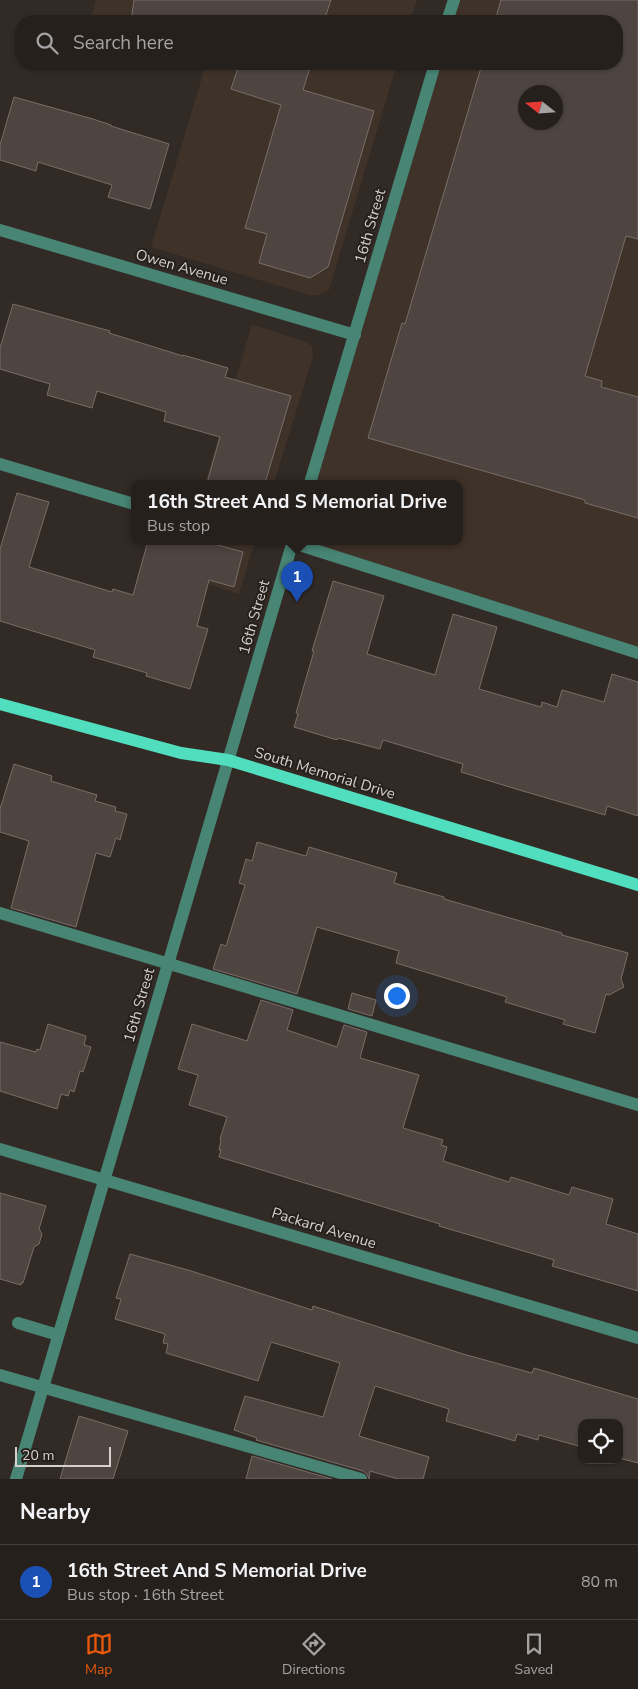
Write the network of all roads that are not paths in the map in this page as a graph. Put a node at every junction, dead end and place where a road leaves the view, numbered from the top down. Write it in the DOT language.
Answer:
graph roads {
  1 [pos="454,0"];
  2 [pos="449,15"];
  3 [pos="433,70"];
  4 [pos="0,230"];
  5 [pos="355,334"];
  6 [pos="0,464"];
  7 [pos="311,480"];
  8 [pos="131,503"];
  9 [pos="292,545"];
  10 [pos="302,545"];
  11 [pos="638,653"];
  12 [pos="0,704"];
  13 [pos="228,760"];
  14 [pos="638,885"];
  15 [pos="0,913"];
  16 [pos="169,963"];
  17 [pos="638,1105"];
  18 [pos="0,1149"];
  19 [pos="104,1180"];
  20 [pos="18,1323"];
  21 [pos="58,1334"];
  22 [pos="638,1338"];
  23 [pos="0,1375"];
  24 [pos="43,1388"];
  25 [pos="16,1479"];
  26 [pos="361,1479"];
  1 -- 2 [label="street"];
  3 -- 5 [label="street, 16th Street"];
  4 -- 5 [label="street, Owen Avenue"];
  5 -- 7 [label="street, 16th Street"];
  6 -- 8 [label="street"];
  9 -- 13 [label="street, 16th Street"];
  10 -- 11 [label="street"];
  12 -- 13 [label="main road, South Memorial Drive"];
  13 -- 14 [label="main road, South Memorial Drive"];
  13 -- 16 [label="street, 16th Street"];
  15 -- 16 [label="street"];
  16 -- 17 [label="street"];
  16 -- 19 [label="street, 16th Street"];
  18 -- 19 [label="street, Packard Avenue"];
  19 -- 21 [label="street, 16th Street"];
  19 -- 22 [label="street, Packard Avenue"];
  20 -- 21 [label="street"];
  21 -- 24 [label="street, 16th Street"];
  23 -- 24 [label="street"];
  24 -- 25 [label="street, 16th Street"];
  24 -- 26 [label="street"];
}
